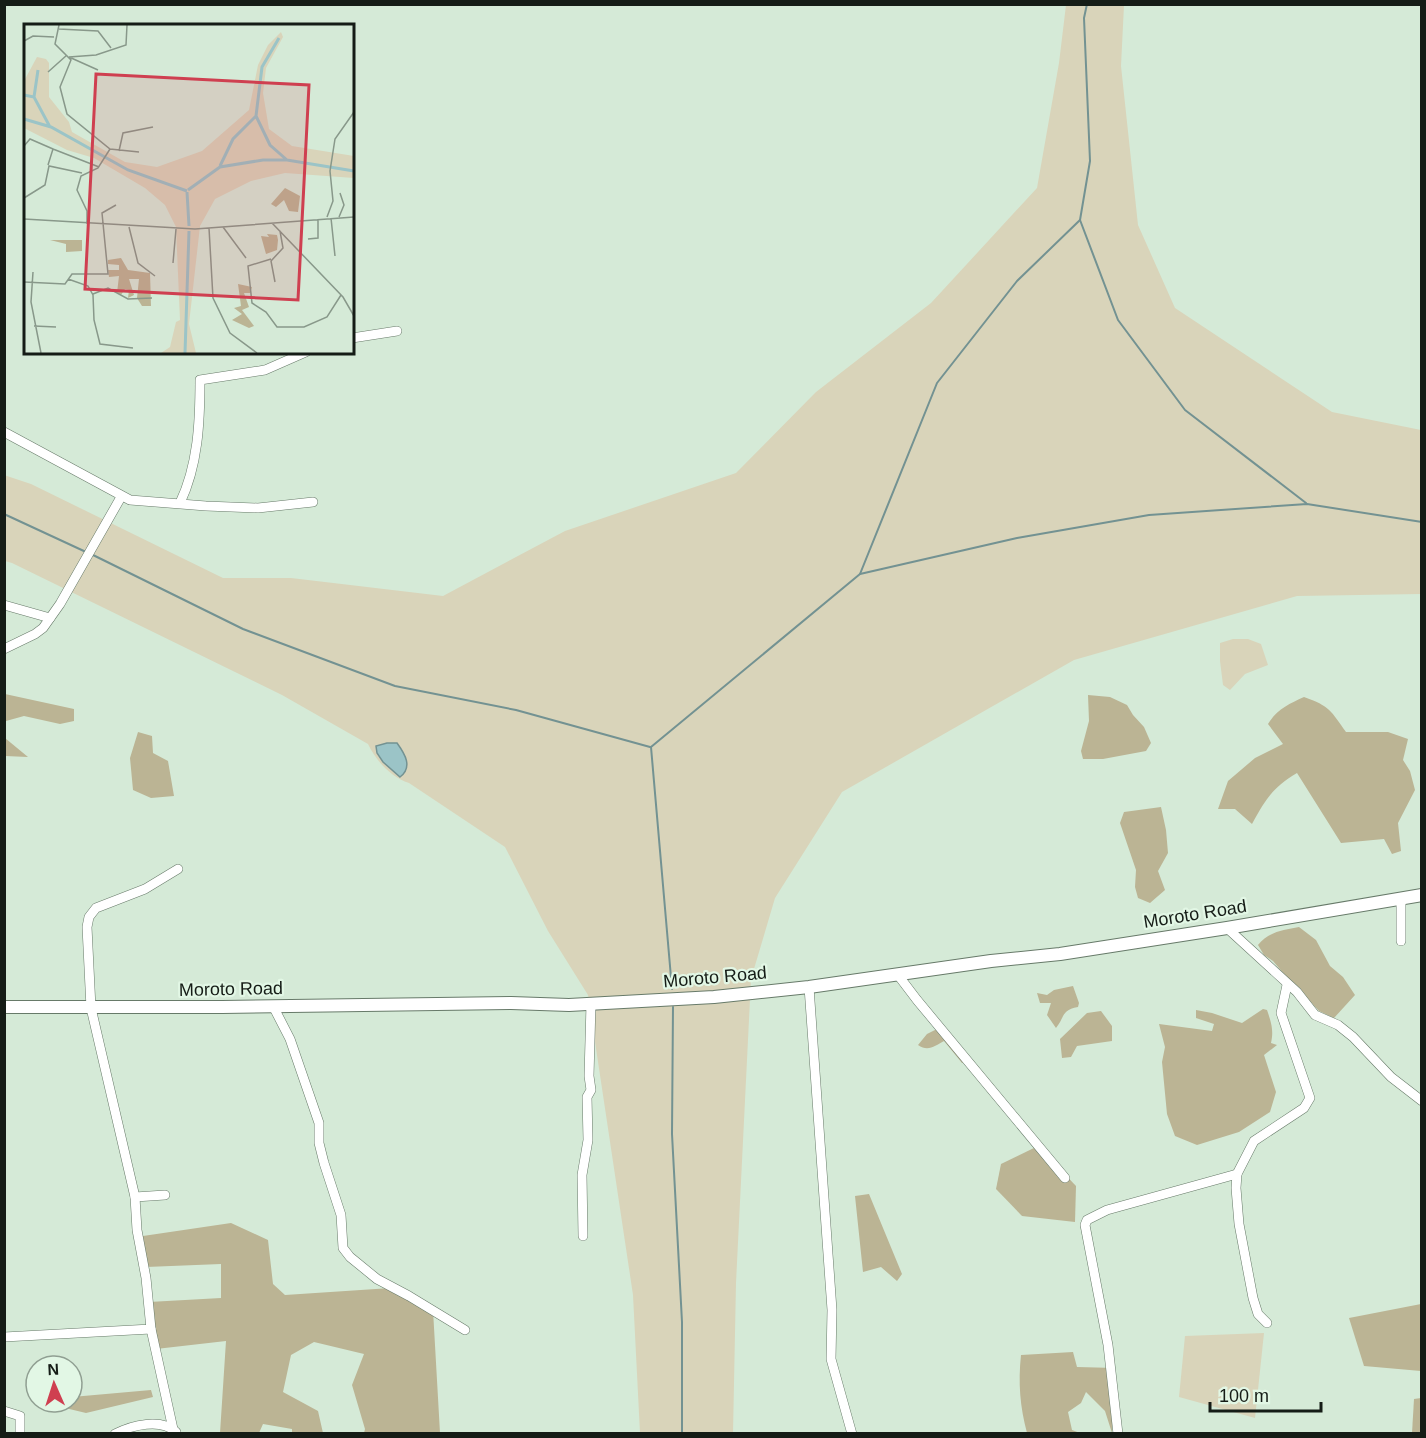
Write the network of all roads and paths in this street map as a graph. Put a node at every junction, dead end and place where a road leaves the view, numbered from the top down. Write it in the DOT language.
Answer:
graph roads {
  1 [pos="398,332"];
  2 [pos="354,338"];
  3 [pos="301,354"];
  4 [pos="4,432"];
  5 [pos="121,496"];
  6 [pos="313,502"];
  7 [pos="180,504"];
  8 [pos="4,605"];
  9 [pos="50,618"];
  10 [pos="4,649"];
  11 [pos="178,869"];
  12 [pos="1422,895"];
  13 [pos="1401,898"];
  14 [pos="1227,928"];
  15 [pos="1401,941"];
  16 [pos="898,975"];
  17 [pos="1287,985"];
  18 [pos="809,987"];
  19 [pos="591,1004"];
  20 [pos="273,1006"];
  21 [pos="4,1008"];
  22 [pos="91,1008"];
  23 [pos="1422,1101"];
  24 [pos="1237,1174"];
  25 [pos="1065,1178"];
  26 [pos="165,1195"];
  27 [pos="135,1197"];
  28 [pos="583,1236"];
  29 [pos="1267,1323"];
  30 [pos="151,1329"];
  31 [pos="465,1330"];
  32 [pos="4,1337"];
  33 [pos="4,1411"];
  34 [pos="175,1431"];
  35 [pos="20,1434"];
  36 [pos="116,1434"];
  37 [pos="852,1434"];
  38 [pos="1118,1434"];
  1 -- 2 [label="street"];
  3 -- 7 [label="street"];
  4 -- 5 [label="street"];
  5 -- 7 [label="street"];
  5 -- 9 [label="street"];
  6 -- 7 [label="street"];
  8 -- 9 [label="street"];
  9 -- 10 [label="street"];
  11 -- 22 [label="street"];
  12 -- 13 [label="main road, Moroto Road"];
  13 -- 14 [label="main road, Moroto Road"];
  13 -- 15 [label="street"];
  14 -- 16 [label="main road, Moroto Road"];
  14 -- 17 [label="street"];
  16 -- 18 [label="main road, Moroto Road"];
  16 -- 25 [label="street"];
  17 -- 23 [label="street"];
  17 -- 24 [label="street"];
  18 -- 19 [label="main road, Moroto Road"];
  18 -- 37 [label="street"];
  19 -- 20 [label="main road, Moroto Road"];
  19 -- 28 [label="street"];
  20 -- 22 [label="main road, Moroto Road"];
  20 -- 31 [label="street"];
  21 -- 22 [label="main road, Moroto Road"];
  22 -- 27 [label="street"];
  24 -- 29 [label="street"];
  24 -- 38 [label="street"];
  26 -- 27 [label="street"];
  27 -- 30 [label="street"];
  30 -- 32 [label="street"];
  30 -- 34 [label="street"];
  33 -- 35 [label="street"];
  34 -- 36 [label="street"];
}
